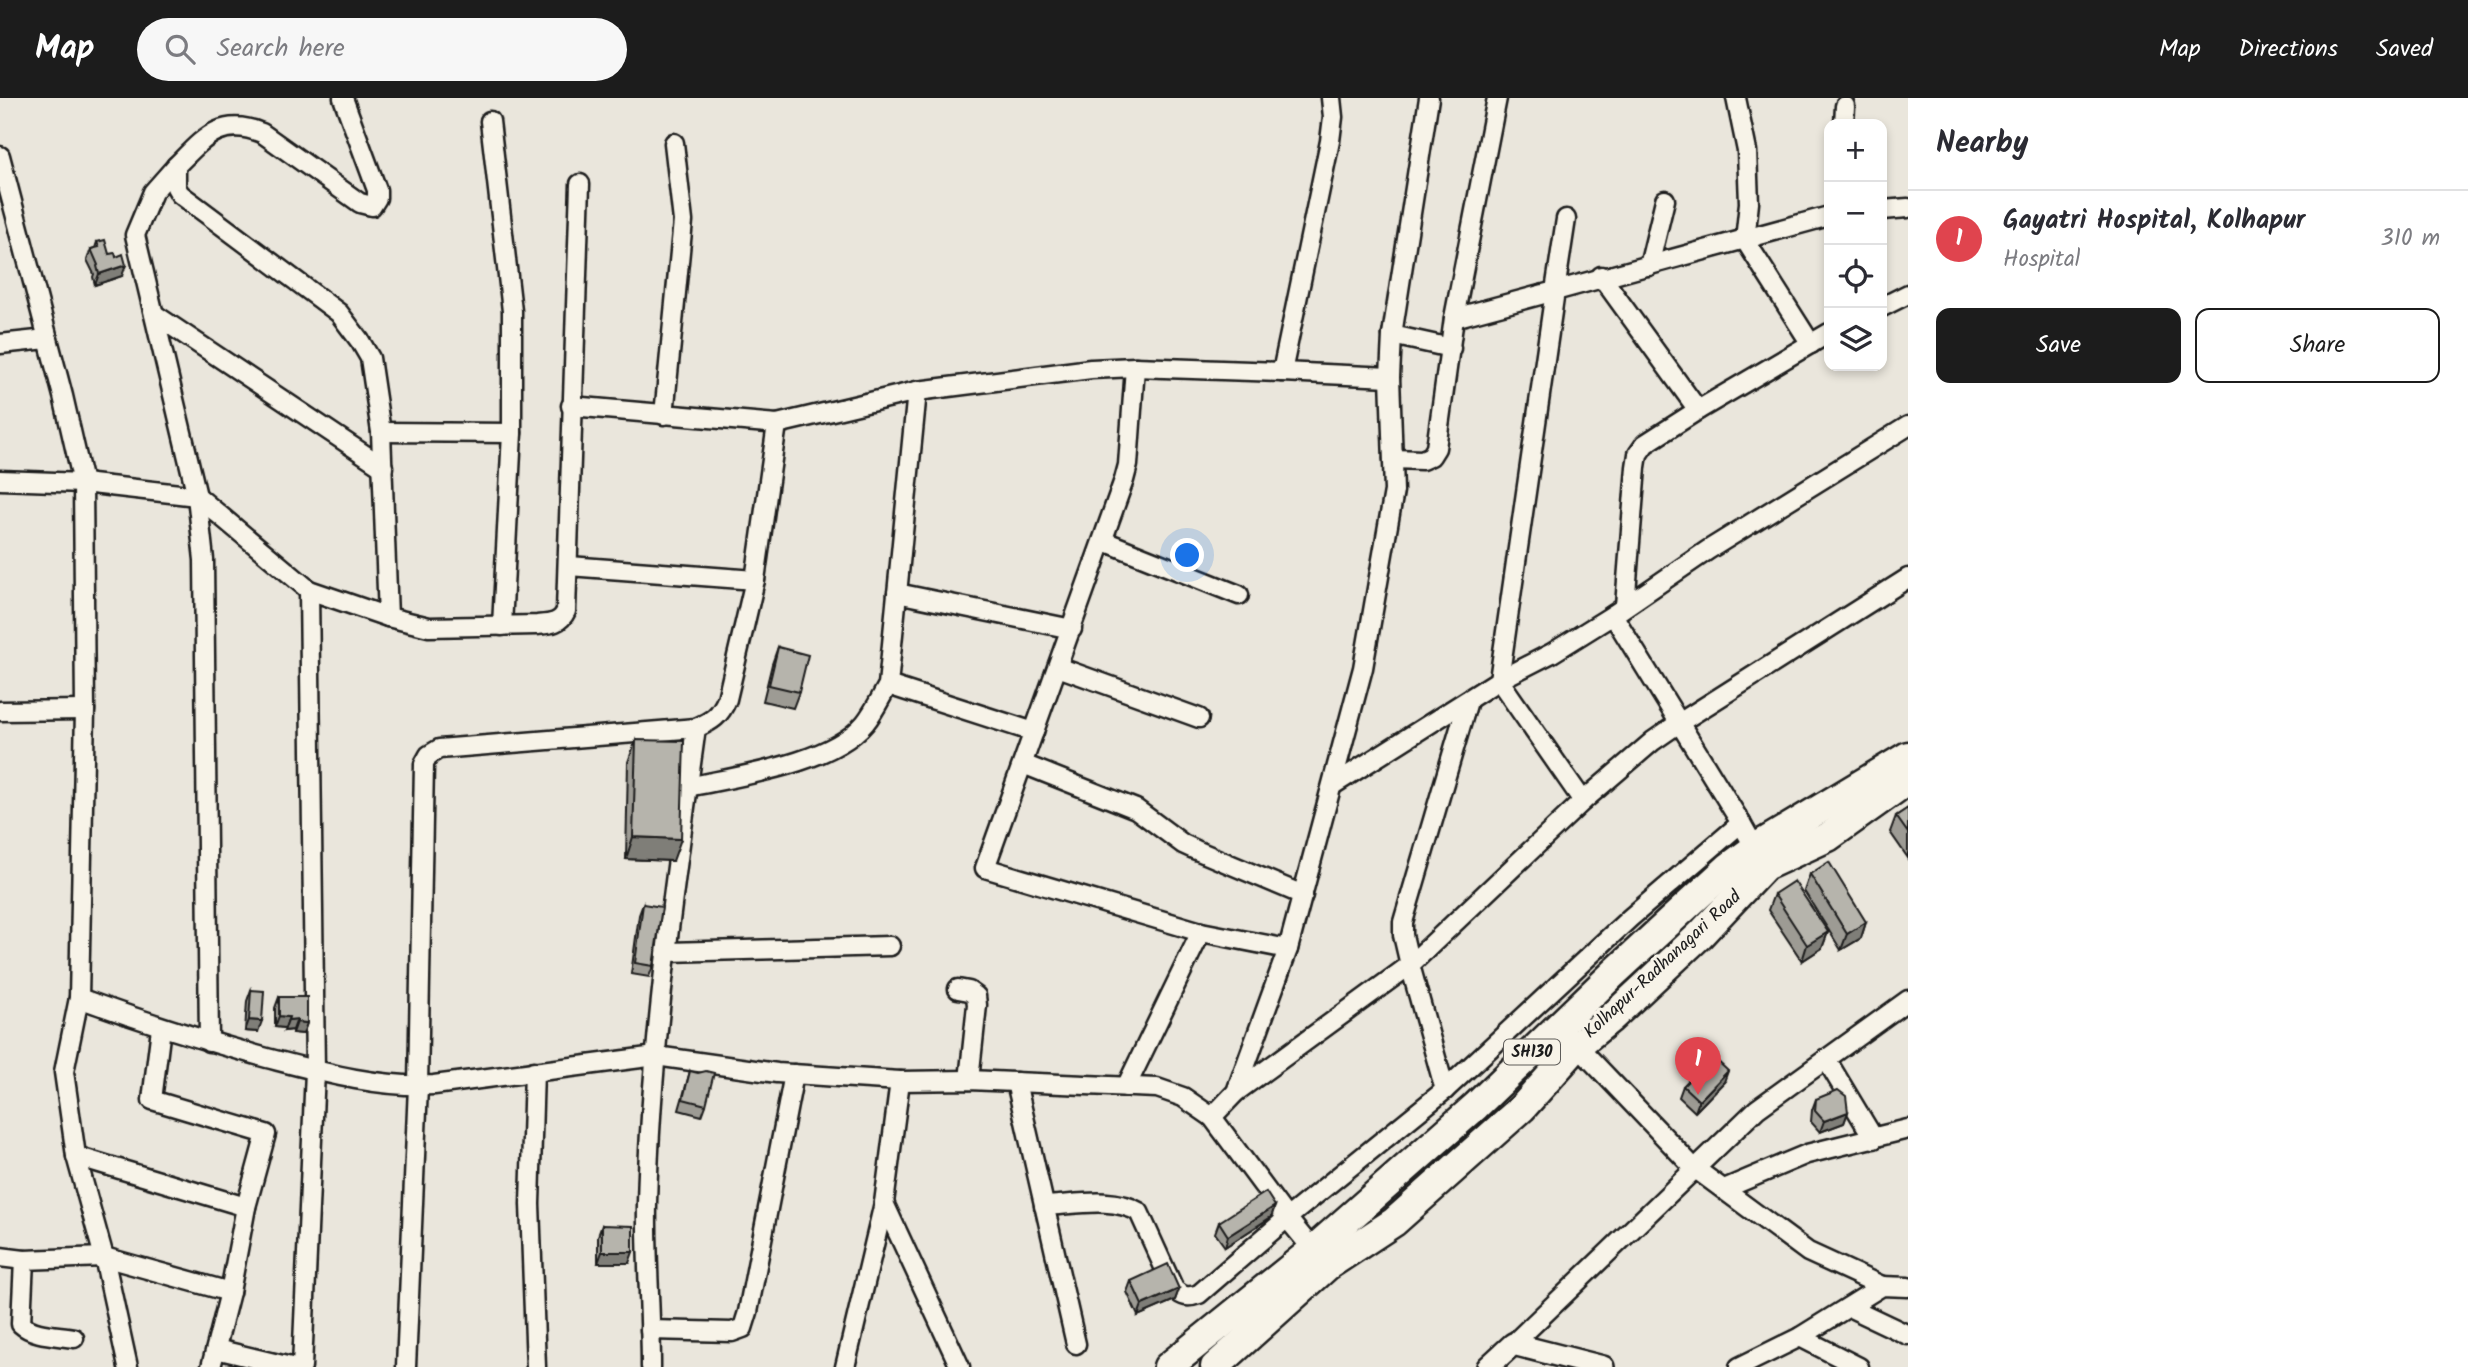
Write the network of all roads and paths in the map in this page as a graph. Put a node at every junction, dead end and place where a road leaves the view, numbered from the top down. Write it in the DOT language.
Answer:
graph roads {
  1 [pos="343,98"];
  2 [pos="1331,98"];
  3 [pos="1429,98"];
  4 [pos="1497,98"];
  5 [pos="1736,98"];
  6 [pos="1845,106"];
  7 [pos="1844,119"];
  8 [pos="490,121"];
  9 [pos="674,143"];
  10 [pos="0,156"];
  11 [pos="176,166"];
  12 [pos="580,184"];
  13 [pos="1665,200"];
  14 [pos="1908,208"];
  15 [pos="1887,210"];
  16 [pos="1824,217"];
  17 [pos="1566,219"];
  18 [pos="1745,240"];
  19 [pos="1649,266"];
  20 [pos="1601,276"];
  21 [pos="1555,291"];
  22 [pos="1908,294"];
  23 [pos="1887,304"];
  24 [pos="154,314"];
  25 [pos="1454,318"];
  26 [pos="1392,335"];
  27 [pos="1824,336"];
  28 [pos="47,339"];
  29 [pos="0,344"];
  30 [pos="1811,344"];
  31 [pos="1451,348"];
  32 [pos="1135,368"];
  33 [pos="1282,372"];
  34 [pos="1390,377"];
  35 [pos="917,391"];
  36 [pos="571,406"];
  37 [pos="1698,410"];
  38 [pos="664,415"];
  39 [pos="777,424"];
  40 [pos="1908,426"];
  41 [pos="381,432"];
  42 [pos="512,433"];
  43 [pos="1394,458"];
  44 [pos="383,467"];
  45 [pos="0,480"];
  46 [pos="83,483"];
  47 [pos="197,496"];
  48 [pos="1104,541"];
  49 [pos="569,566"];
  50 [pos="1908,578"];
  51 [pos="755,580"];
  52 [pos="309,590"];
  53 [pos="897,593"];
  54 [pos="1239,595"];
  55 [pos="1619,610"];
  56 [pos="388,617"];
  57 [pos="502,626"];
  58 [pos="1072,629"];
  59 [pos="1058,667"];
  60 [pos="1499,680"];
  61 [pos="888,685"];
  62 [pos="1468,701"];
  63 [pos="85,710"];
  64 [pos="0,711"];
  65 [pos="1199,718"];
  66 [pos="1679,723"];
  67 [pos="696,729"];
  68 [pos="1034,732"];
  69 [pos="1908,756"];
  70 [pos="1023,764"];
  71 [pos="1908,780"];
  72 [pos="1333,785"];
  73 [pos="688,787"];
  74 [pos="1583,801"];
  75 [pos="1741,823"];
  76 [pos="1760,857"];
  77 [pos="1303,895"];
  78 [pos="1201,932"];
  79 [pos="890,946"];
  80 [pos="1288,949"];
  81 [pos="668,952"];
  82 [pos="1410,965"];
  83 [pos="958,989"];
  84 [pos="79,998"];
  85 [pos="1908,1000"];
  86 [pos="161,1028"];
  87 [pos="1568,1036"];
  88 [pos="209,1042"];
  89 [pos="656,1056"];
  90 [pos="1826,1059"];
  91 [pos="315,1071"];
  92 [pos="534,1072"];
  93 [pos="794,1074"];
  94 [pos="969,1080"];
  95 [pos="900,1081"];
  96 [pos="1016,1082"];
  97 [pos="418,1086"];
  98 [pos="1126,1087"];
  99 [pos="1445,1090"];
  100 [pos="1236,1092"];
  101 [pos="1212,1117"];
  102 [pos="1908,1129"];
  103 [pos="1874,1139"];
  104 [pos="76,1156"];
  105 [pos="1693,1167"];
  106 [pos="1724,1189"];
  107 [pos="884,1203"];
  108 [pos="1044,1206"];
  109 [pos="246,1207"];
  110 [pos="1287,1219"];
  111 [pos="0,1257"];
  112 [pos="104,1257"];
  113 [pos="1320,1258"];
  114 [pos="24,1260"];
  115 [pos="1882,1286"];
  116 [pos="1908,1287"];
  117 [pos="230,1292"];
  118 [pos="1849,1307"];
  119 [pos="650,1331"];
  120 [pos="1908,1335"];
  121 [pos="1800,1337"];
  122 [pos="74,1338"];
  123 [pos="1076,1344"];
  124 [pos="1513,1344"];
  125 [pos="216,1349"];
  126 [pos="128,1367"];
  127 [pos="211,1367"];
  128 [pos="291,1367"];
  129 [pos="302,1367"];
  130 [pos="406,1367"];
  131 [pos="536,1367"];
  132 [pos="651,1367"];
  133 [pos="845,1367"];
  134 [pos="960,1367"];
  135 [pos="1168,1367"];
  136 [pos="1214,1367"];
  137 [pos="1488,1367"];
  138 [pos="1603,1367"];
  139 [pos="1739,1367"];
  140 [pos="1859,1367"];
  1 -- 11 [label="street"];
  2 -- 33 [label="street"];
  3 -- 26 [label="street"];
  4 -- 25 [label="street"];
  5 -- 18 [label="street"];
  6 -- 7 [label="street"];
  8 -- 42 [label="street"];
  9 -- 38 [label="street"];
  10 -- 28 [label="street"];
  11 -- 24 [label="street"];
  11 -- 41 [label="street"];
  12 -- 36 [label="street"];
  13 -- 19 [label="street"];
  14 -- 15 [label="street"];
  16 -- 18 [label="street"];
  17 -- 21 [label="street"];
  18 -- 19 [label="street"];
  18 -- 30 [label="street"];
  19 -- 20 [label="street"];
  20 -- 21 [label="street"];
  20 -- 37 [label="street"];
  21 -- 25 [label="street"];
  21 -- 60 [label="street"];
  22 -- 23 [label="street"];
  24 -- 44 [label="street"];
  24 -- 47 [label="street"];
  25 -- 31 [label="street"];
  26 -- 31 [label="street"];
  26 -- 34 [label="street"];
  27 -- 30 [label="street"];
  28 -- 29 [label="street"];
  28 -- 46 [label="street"];
  30 -- 37 [label="street"];
  31 -- 43 [label="street"];
  32 -- 33 [label="street"];
  32 -- 35 [label="street"];
  32 -- 48 [label="street"];
  33 -- 34 [label="street"];
  34 -- 43 [label="street"];
  35 -- 39 [label="street"];
  35 -- 53 [label="street"];
  36 -- 38 [label="street"];
  36 -- 49 [label="street"];
  37 -- 55 [label="street"];
  38 -- 39 [label="street"];
  39 -- 51 [label="street"];
  40 -- 55 [label="street"];
  41 -- 42 [label="street"];
  41 -- 44 [label="street"];
  42 -- 57 [label="street"];
  43 -- 72 [label="street"];
  44 -- 56 [label="street"];
  45 -- 46 [label="street"];
  46 -- 47 [label="street"];
  46 -- 63 [label="street"];
  47 -- 52 [label="street"];
  47 -- 88 [label="street"];
  48 -- 54 [label="street"];
  48 -- 58 [label="street"];
  49 -- 51 [label="street"];
  49 -- 57 [label="street"];
  50 -- 66 [label="street"];
  51 -- 67 [label="street"];
  52 -- 56 [label="street"];
  52 -- 91 [label="street"];
  53 -- 58 [label="street"];
  53 -- 61 [label="street"];
  55 -- 60 [label="street"];
  55 -- 66 [label="street"];
  56 -- 57 [label="street"];
  58 -- 59 [label="street"];
  59 -- 65 [label="street"];
  59 -- 68 [label="street"];
  60 -- 62 [label="street"];
  60 -- 74 [label="street"];
  61 -- 68 [label="street"];
  61 -- 73 [label="street"];
  62 -- 72 [label="street"];
  62 -- 82 [label="street"];
  63 -- 64 [label="street"];
  63 -- 84 [label="street"];
  66 -- 74 [label="street"];
  66 -- 75 [label="street"];
  67 -- 73 [label="street"];
  67 -- 97 [label="street"];
  68 -- 70 [label="street"];
  69 -- 76 [label="main road"];
  70 -- 77 [label="street"];
  70 -- 78 [label="street"];
  71 -- 76 [label="main road, Kolhapur-Radhanagari Road"];
  72 -- 77 [label="street"];
  73 -- 81 [label="street"];
  74 -- 82 [label="street"];
  75 -- 76 [label="street"];
  75 -- 99 [label="street"];
  76 -- 87 [label="main road, Kolhapur-Radhanagari Road"];
  77 -- 80 [label="street"];
  78 -- 80 [label="street"];
  78 -- 98 [label="street"];
  79 -- 81 [label="street"];
  80 -- 100 [label="street"];
  81 -- 89 [label="street"];
  82 -- 99 [label="street"];
  82 -- 100 [label="street"];
  83 -- 94 [label="street"];
  84 -- 86 [label="street"];
  84 -- 104 [label="street"];
  85 -- 90 [label="street"];
  86 -- 88 [label="street"];
  86 -- 109 [label="street"];
  87 -- 105 [label="street"];
  87 -- 113 [label="main road, Kolhapur-Radhanagari Road"];
  88 -- 91 [label="street"];
  89 -- 92 [label="street"];
  89 -- 93 [label="street"];
  89 -- 119 [label="street"];
  90 -- 103 [label="street"];
  90 -- 105 [label="street"];
  91 -- 97 [label="street"];
  91 -- 129 [label="street"];
  92 -- 97 [label="street"];
  92 -- 131 [label="street"];
  93 -- 95 [label="street"];
  93 -- 119 [label="street"];
  94 -- 95 [label="street"];
  94 -- 96 [label="street"];
  95 -- 107 [label="street"];
  96 -- 98 [label="street"];
  96 -- 108 [label="street"];
  97 -- 130 [label="street"];
  98 -- 101 [label="street"];
  99 -- 110 [label="street"];
  100 -- 101 [label="street"];
  101 -- 110 [label="street"];
  102 -- 103 [label="street"];
  103 -- 106 [label="street"];
  104 -- 109 [label="street"];
  104 -- 112 [label="street"];
  105 -- 106 [label="street"];
  105 -- 124 [label="street"];
  106 -- 115 [label="street"];
  107 -- 133 [label="street"];
  107 -- 134 [label="street"];
  108 -- 110 [label="street"];
  108 -- 123 [label="street"];
  109 -- 117 [label="street"];
  110 -- 113 [label="street"];
  111 -- 114 [label="street"];
  112 -- 114 [label="street"];
  112 -- 117 [label="street"];
  112 -- 126 [label="street"];
  113 -- 135 [label="main road"];
  113 -- 136 [label="main road, Kolhapur-Radhanagari Road"];
  114 -- 122 [label="street"];
  115 -- 116 [label="street"];
  115 -- 118 [label="street"];
  117 -- 125 [label="street"];
  118 -- 120 [label="street"];
  118 -- 121 [label="street"];
  119 -- 132 [label="street"];
  121 -- 139 [label="street"];
  121 -- 140 [label="street"];
  124 -- 137 [label="street"];
  124 -- 138 [label="street"];
  125 -- 127 [label="street"];
  125 -- 128 [label="street"];
}
